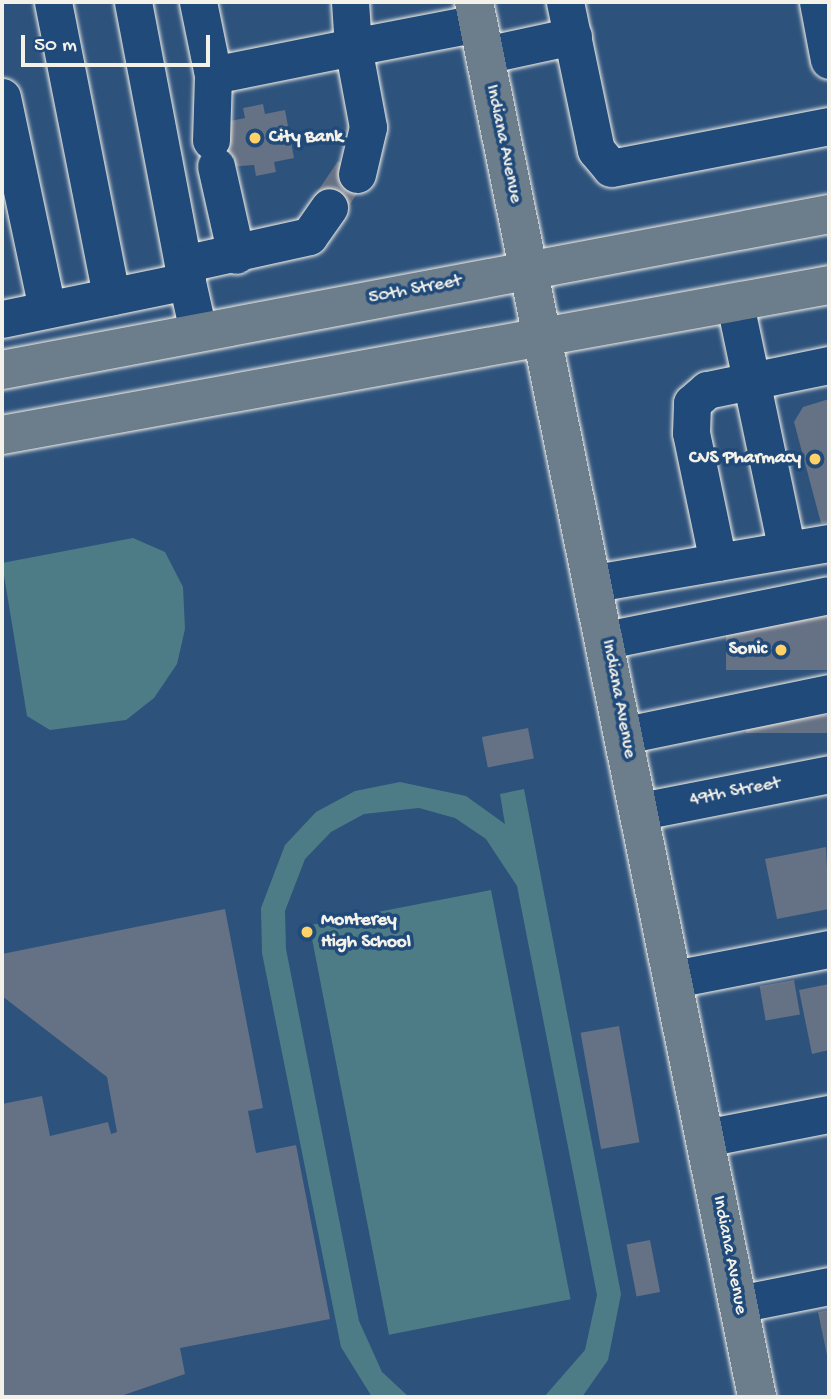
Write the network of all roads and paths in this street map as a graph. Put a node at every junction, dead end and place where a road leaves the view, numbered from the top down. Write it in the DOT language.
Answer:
graph roads {
  1 [pos="53,2"];
  2 [pos="133,2"];
  3 [pos="198,2"];
  4 [pos="350,2"];
  5 [pos="818,2"];
  6 [pos="569,19"];
  7 [pos="479,26"];
  8 [pos="353,47"];
  9 [pos="829,56"];
  10 [pos="213,75"];
  11 [pos="2,97"];
  12 [pos="829,126"];
  13 [pos="215,162"];
  14 [pos="356,174"];
  15 [pos="169,192"];
  16 [pos="329,207"];
  17 [pos="829,214"];
  18 [pos="236,255"];
  19 [pos="530,269"];
  20 [pos="185,272"];
  21 [pos="829,285"];
  22 [pos="111,296"];
  23 [pos="734,304"];
  24 [pos="47,309"];
  25 [pos="2,319"];
  26 [pos="198,331"];
  27 [pos="545,337"];
  28 [pos="829,365"];
  29 [pos="2,370"];
  30 [pos="752,380"];
  31 [pos="2,436"];
  32 [pos="829,543"];
  33 [pos="787,550"];
  34 [pos="705,564"];
  35 [pos="595,583"];
  36 [pos="829,596"];
  37 [pos="705,620"];
  38 [pos="606,639"];
  39 [pos="829,693"];
  40 [pos="625,735"];
  41 [pos="829,774"];
  42 [pos="640,811"];
  43 [pos="829,949"];
  44 [pos="674,979"];
  45 [pos="829,1114"];
  46 [pos="705,1138"];
  47 [pos="829,1286"];
  48 [pos="738,1304"];
  49 [pos="757,1397"];
  1 -- 22 [label="street"];
  2 -- 15 [label="street"];
  3 -- 10 [label="street"];
  4 -- 8 [label="street"];
  5 -- 9 [label="street"];
  6 -- 7 [label="street"];
  6 -- 12 [label="street"];
  7 -- 8 [label="street"];
  7 -- 19 [label="main road, Indiana Avenue"];
  8 -- 10 [label="street"];
  8 -- 14 [label="street"];
  10 -- 13 [label="street"];
  11 -- 24 [label="street"];
  13 -- 15 [label="street"];
  13 -- 18 [label="street"];
  15 -- 20 [label="street"];
  16 -- 18 [label="street"];
  17 -- 19 [label="main road, 50th Street"];
  18 -- 20 [label="street"];
  19 -- 26 [label="main road, 50th Street"];
  19 -- 27 [label="main road, Indiana Avenue"];
  20 -- 22 [label="street"];
  20 -- 26 [label="street"];
  21 -- 23 [label="main road"];
  22 -- 24 [label="street"];
  23 -- 27 [label="main road"];
  23 -- 30 [label="street"];
  24 -- 25 [label="street"];
  26 -- 29 [label="main road, 50th Street"];
  27 -- 31 [label="main road"];
  27 -- 35 [label="main road, Indiana Avenue"];
  28 -- 30 [label="street"];
  30 -- 33 [label="street"];
  30 -- 34 [label="street"];
  32 -- 33 [label="street"];
  33 -- 34 [label="street"];
  34 -- 35 [label="street"];
  34 -- 37 [label="street"];
  35 -- 38 [label="main road, Indiana Avenue"];
  36 -- 37 [label="street"];
  37 -- 38 [label="street"];
  38 -- 40 [label="main road, Indiana Avenue"];
  39 -- 40 [label="street"];
  40 -- 42 [label="main road, Indiana Avenue"];
  41 -- 42 [label="street, 49th Street"];
  42 -- 44 [label="main road, Indiana Avenue"];
  43 -- 44 [label="street"];
  44 -- 46 [label="main road, Indiana Avenue"];
  45 -- 46 [label="street"];
  46 -- 48 [label="main road, Indiana Avenue"];
  47 -- 48 [label="street"];
  48 -- 49 [label="main road, Indiana Avenue"];
}
